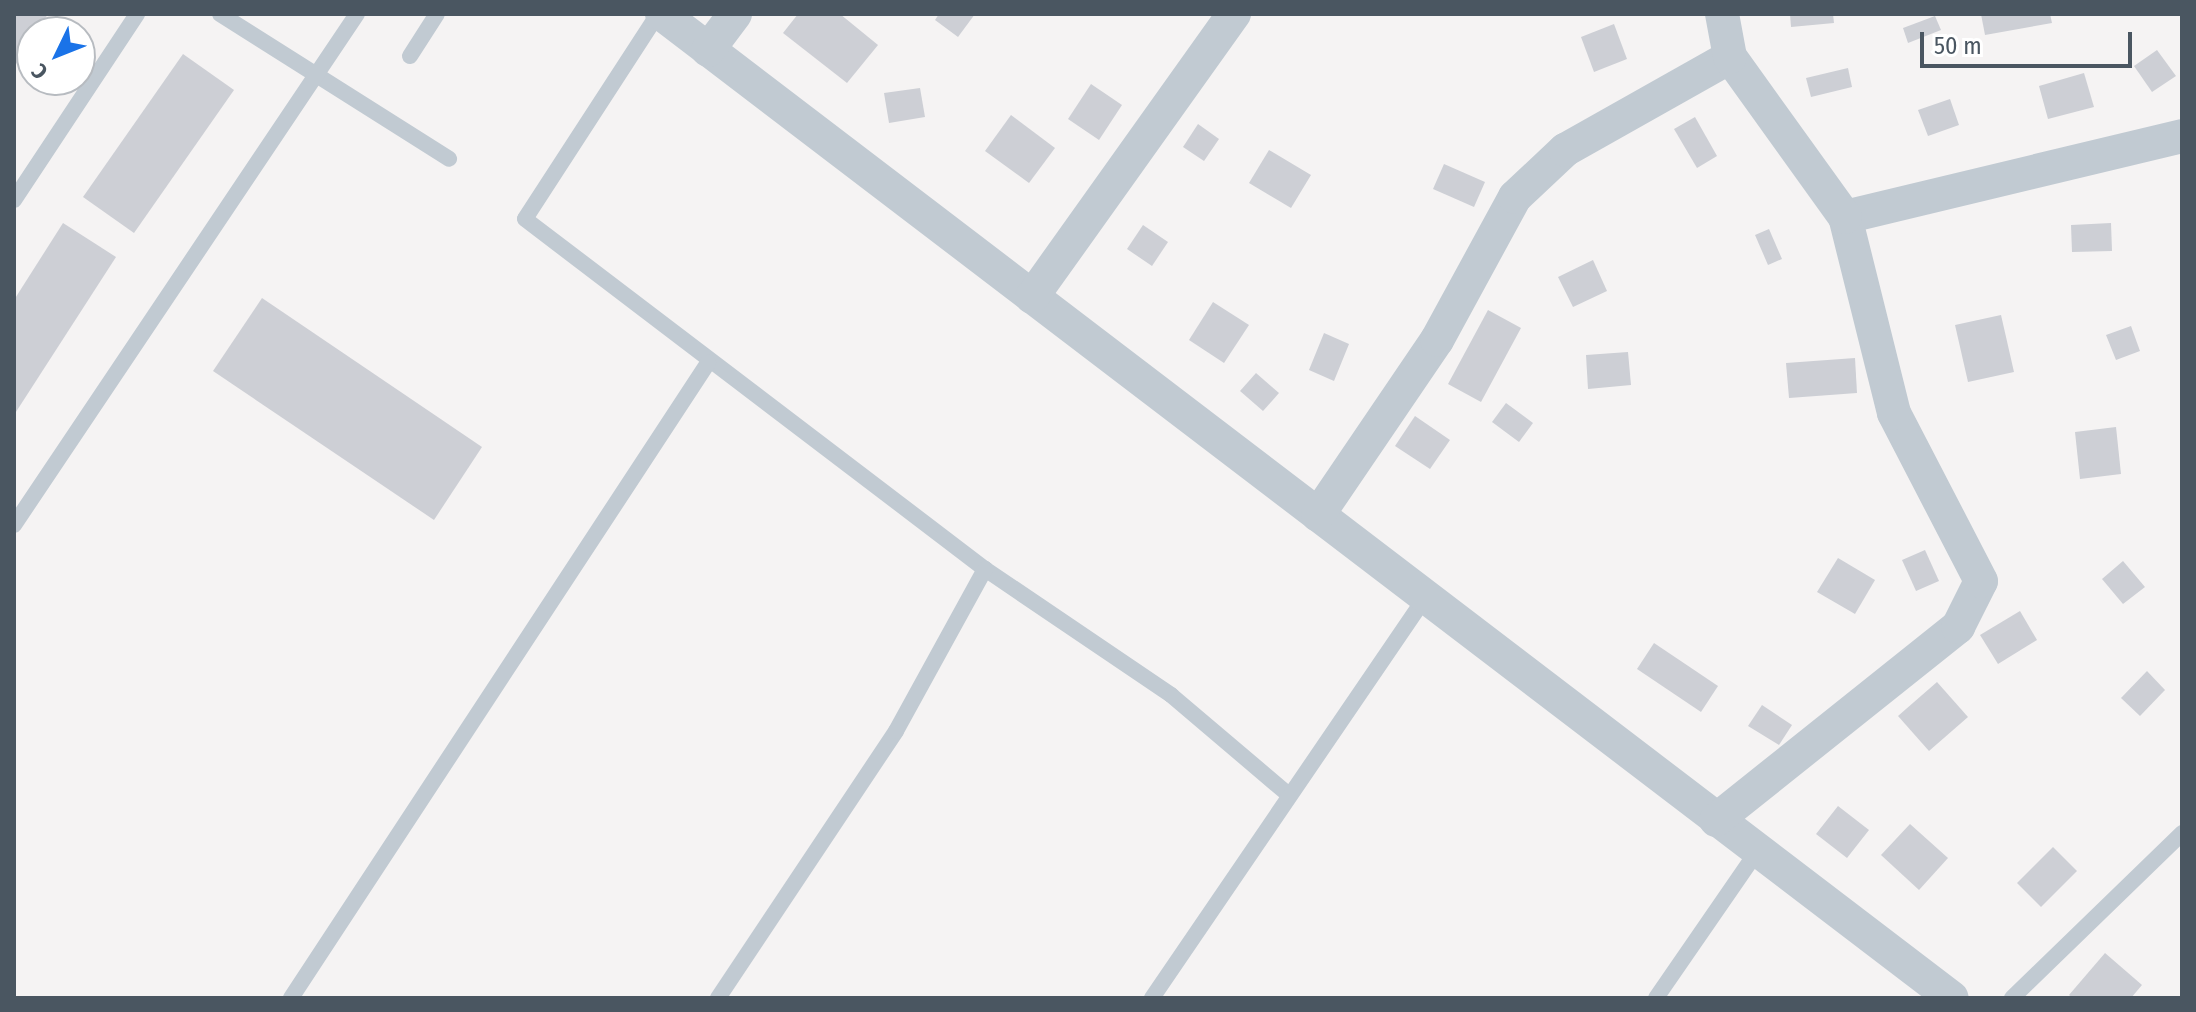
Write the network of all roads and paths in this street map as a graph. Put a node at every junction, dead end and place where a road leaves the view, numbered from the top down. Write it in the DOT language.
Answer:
graph roads {
  1 [pos="137,14"];
  2 [pos="220,14"];
  3 [pos="357,14"];
  4 [pos="437,14"];
  5 [pos="660,14"];
  6 [pos="735,14"];
  7 [pos="1234,14"];
  8 [pos="1722,14"];
  9 [pos="708,50"];
  10 [pos="410,56"];
  11 [pos="1730,57"];
  12 [pos="316,77"];
  13 [pos="2182,136"];
  14 [pos="449,159"];
  15 [pos="14,200"];
  16 [pos="1845,217"];
  17 [pos="1032,297"];
  18 [pos="708,363"];
  19 [pos="1318,515"];
  20 [pos="14,525"];
  21 [pos="985,569"];
  22 [pos="1426,597"];
  23 [pos="1289,795"];
  24 [pos="1716,820"];
  25 [pos="2182,833"];
  26 [pos="1756,853"];
  27 [pos="291,998"];
  28 [pos="718,998"];
  29 [pos="1152,998"];
  30 [pos="1656,998"];
  31 [pos="1952,998"];
  32 [pos="2012,998"];
  1 -- 15 [label="lane"];
  2 -- 12 [label="lane"];
  3 -- 12 [label="lane"];
  4 -- 10 [label="lane"];
  5 -- 9 [label="street"];
  5 -- 18 [label="lane"];
  6 -- 9 [label="street"];
  7 -- 17 [label="street"];
  8 -- 11 [label="street"];
  9 -- 17 [label="street"];
  11 -- 16 [label="street"];
  11 -- 19 [label="street"];
  12 -- 14 [label="lane"];
  12 -- 20 [label="lane"];
  13 -- 16 [label="street"];
  16 -- 24 [label="street"];
  17 -- 19 [label="street"];
  18 -- 21 [label="lane"];
  18 -- 27 [label="lane"];
  19 -- 22 [label="street"];
  21 -- 23 [label="lane"];
  21 -- 28 [label="lane"];
  22 -- 23 [label="lane"];
  22 -- 24 [label="street"];
  23 -- 29 [label="lane"];
  24 -- 26 [label="street"];
  25 -- 32 [label="lane"];
  26 -- 30 [label="lane"];
  26 -- 31 [label="street"];
}
